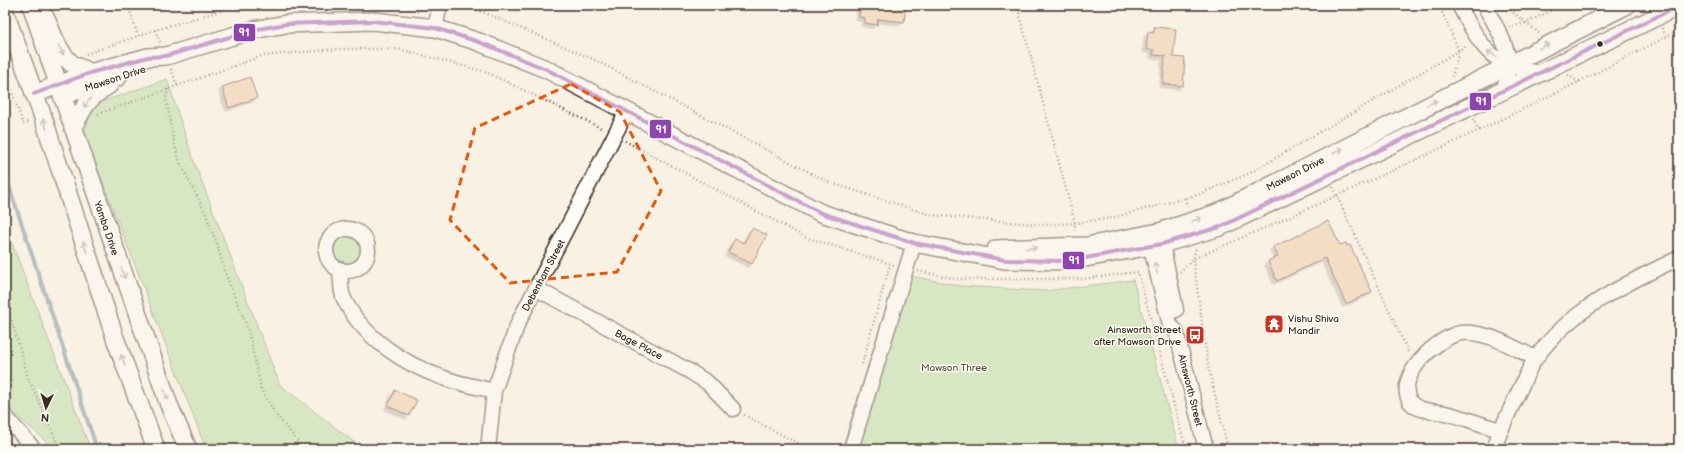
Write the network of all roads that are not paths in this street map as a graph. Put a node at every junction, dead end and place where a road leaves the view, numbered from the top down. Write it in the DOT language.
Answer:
graph roads {
  1 [pos="31,5"];
  2 [pos="34,5"];
  3 [pos="440,5"];
  4 [pos="1459,5"];
  5 [pos="1484,5"];
  6 [pos="1627,5"];
  7 [pos="1669,8"];
  8 [pos="5,13"];
  9 [pos="435,28"];
  10 [pos="166,56"];
  11 [pos="1509,64"];
  12 [pos="130,73"];
  13 [pos="1541,73"];
  14 [pos="90,74"];
  15 [pos="60,90"];
  16 [pos="1502,92"];
  17 [pos="36,99"];
  18 [pos="627,111"];
  19 [pos="73,128"];
  20 [pos="1155,239"];
  21 [pos="914,243"];
  22 [pos="1679,258"];
  23 [pos="340,269"];
  24 [pos="537,289"];
  25 [pos="1535,358"];
  26 [pos="494,391"];
  27 [pos="733,409"];
  28 [pos="5,416"];
  29 [pos="1500,430"];
  30 [pos="34,449"];
  31 [pos="156,449"];
  32 [pos="188,449"];
  33 [pos="488,449"];
  34 [pos="851,449"];
  35 [pos="1206,449"];
  36 [pos="1494,449"];
  1 -- 15 [label="main road, Yamba Drive"];
  2 -- 14 [label="main road, one-way"];
  3 -- 9 [label="street"];
  11 -- 4 [label="street, one-way"];
  5 -- 11 [label="street"];
  11 -- 6 [label="main road, Mawson Drive, one-way"];
  7 -- 13 [label="main road, Mawson Drive"];
  8 -- 17 [label="main road"];
  9 -- 10 [label="main road, Mawson Drive"];
  9 -- 18 [label="main road, Mawson Drive"];
  10 -- 12 [label="main road, Mawson Drive"];
  10 -- 14 [label="main road, Mawson Drive"];
  11 -- 13 [label="street"];
  11 -- 16 [label="street"];
  20 -- 11 [label="main road, Mawson Drive, one-way"];
  12 -- 15 [label="main road, Mawson Drive"];
  12 -- 19 [label="main road, one-way"];
  13 -- 16 [label="main road, Mawson Drive"];
  14 -- 15 [label="main road, Mawson Drive"];
  15 -- 17 [label="main road"];
  15 -- 19 [label="main road, Yamba Drive"];
  16 -- 20 [label="main road, Mawson Drive"];
  31 -- 17 [label="main road, one-way"];
  18 -- 21 [label="main road, Mawson Drive"];
  18 -- 24 [label="street, Debenham Street"];
  19 -- 32 [label="main road, Yamba Drive, one-way"];
  20 -- 21 [label="main road, Mawson Drive"];
  20 -- 35 [label="street, Ainsworth Street"];
  21 -- 34 [label="street"];
  22 -- 25 [label="street"];
  23 -- 26 [label="street"];
  24 -- 26 [label="street, Debenham Street"];
  24 -- 27 [label="street, Bage Place"];
  25 -- 29 [label="street"];
  25 -- 29 [label="street"];
  26 -- 33 [label="street, Debenham Street"];
  28 -- 30 [label="street"];
  29 -- 36 [label="street"];
}
